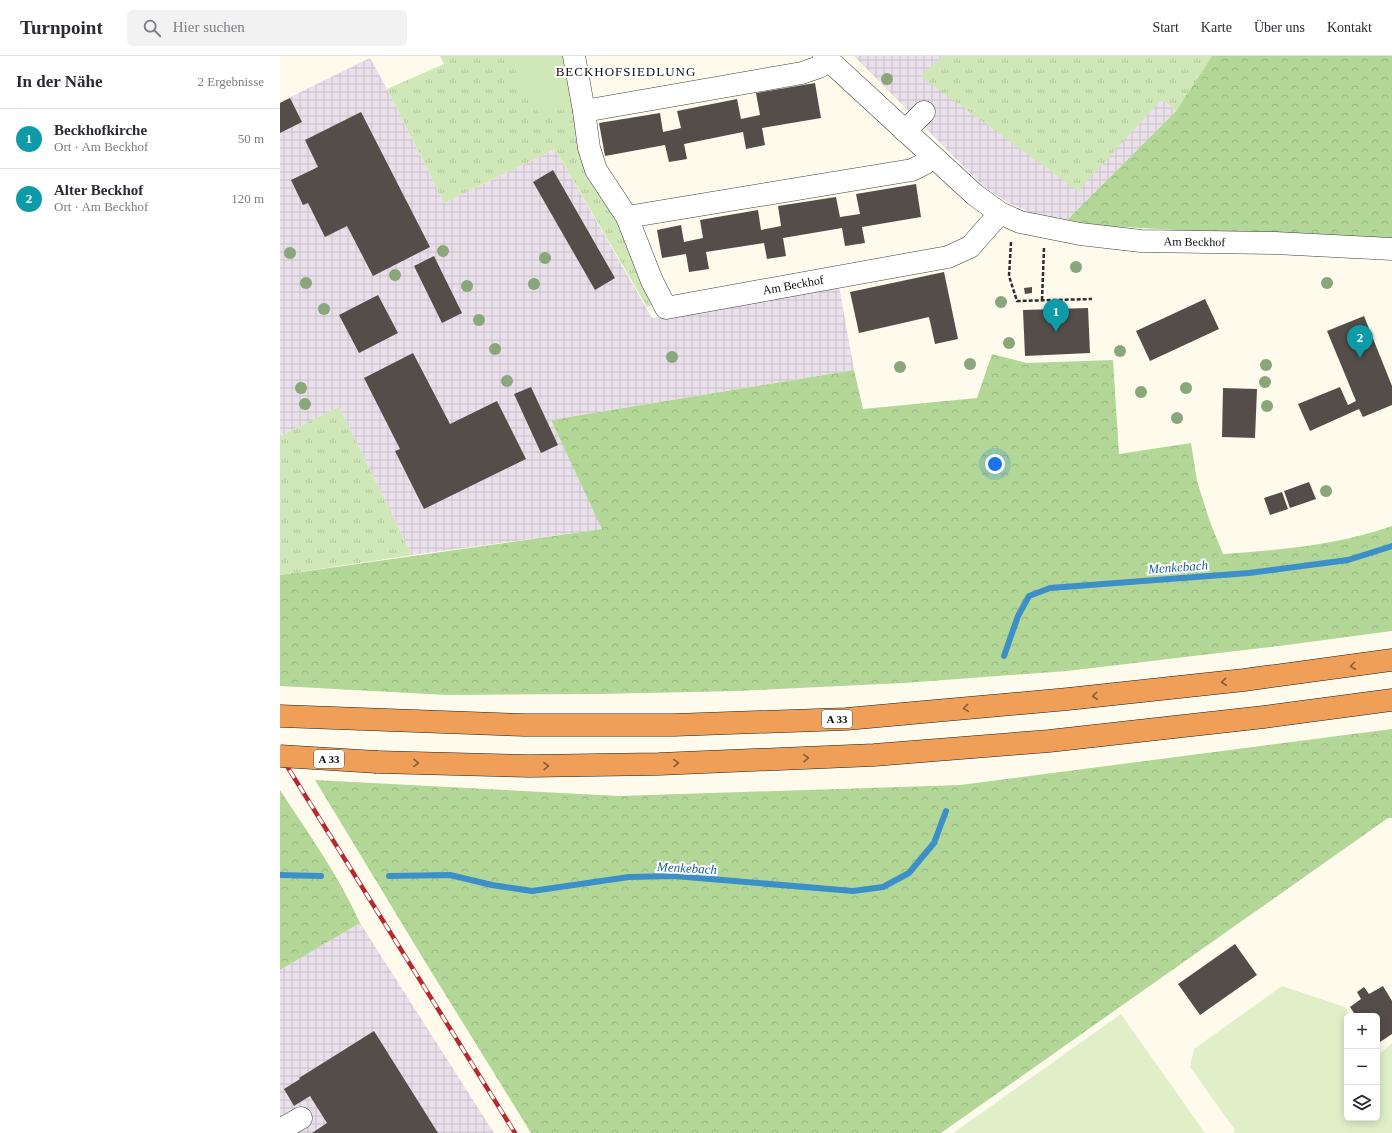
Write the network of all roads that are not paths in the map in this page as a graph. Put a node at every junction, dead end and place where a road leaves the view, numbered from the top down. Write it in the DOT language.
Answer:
graph roads {
  1 [pos="574,56"];
  2 [pos="826,58"];
  3 [pos="584,111"];
  4 [pos="924,112"];
  5 [pos="905,131"];
  6 [pos="932,156"];
  7 [pos="1000,213"];
  8 [pos="627,217"];
  9 [pos="1392,250"];
  10 [pos="1392,660"];
  11 [pos="1392,700"];
  12 [pos="280,716"];
  13 [pos="280,756"];
  14 [pos="302,1118"];
  15 [pos="280,1130"];
  1 -- 3 [label="street, Am Beckhof"];
  2 -- 3 [label="street, Am Beckhof"];
  2 -- 5 [label="street, Am Beckhof"];
  3 -- 8 [label="street, Am Beckhof"];
  4 -- 5 [label="street"];
  5 -- 6 [label="street, Am Beckhof"];
  6 -- 7 [label="street, Am Beckhof"];
  6 -- 8 [label="street"];
  7 -- 8 [label="street, Am Beckhof"];
  7 -- 9 [label="street, Am Beckhof"];
  10 -- 12 [label="highway, A 33, one-way"];
  13 -- 11 [label="highway, A 33, one-way, bridge"];
  14 -- 15 [label="street"];
}
